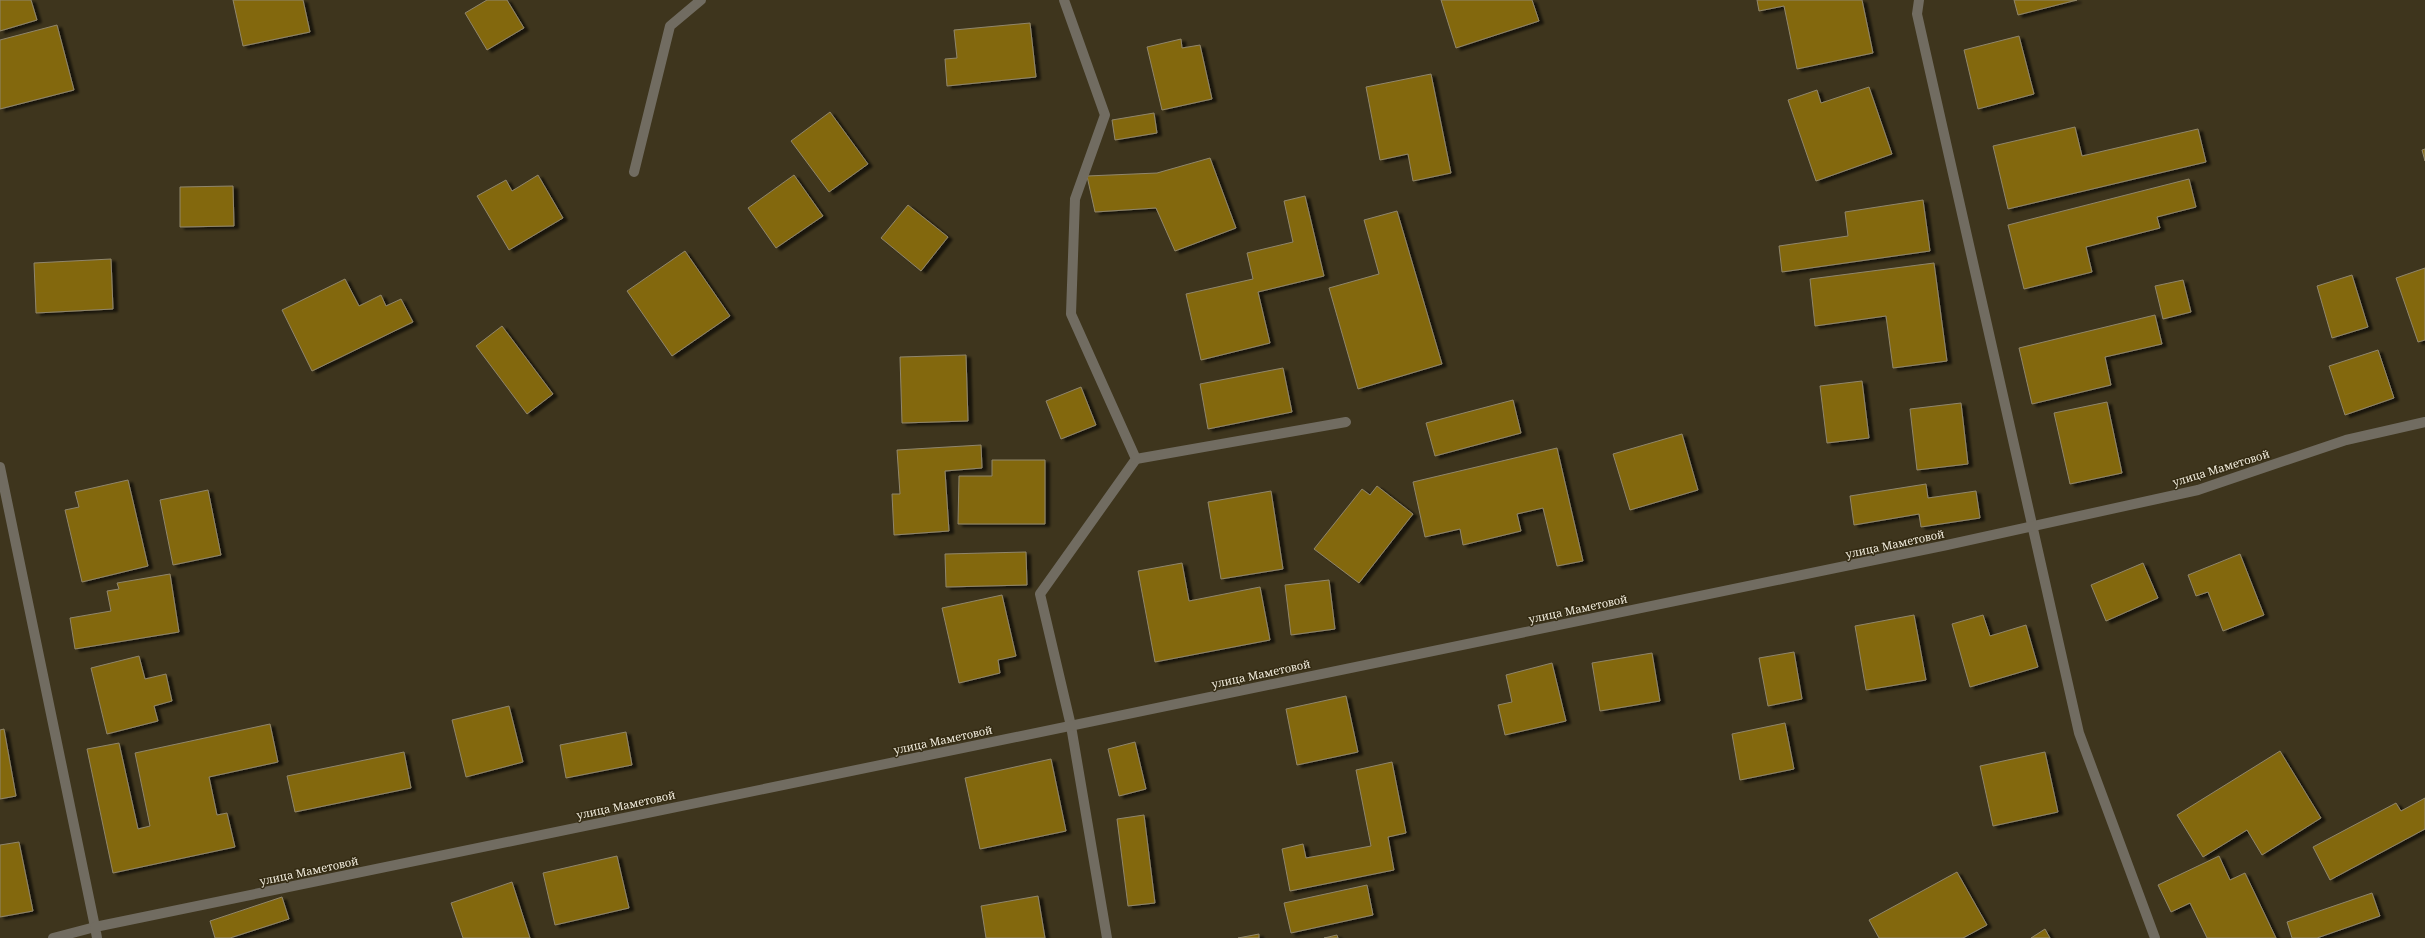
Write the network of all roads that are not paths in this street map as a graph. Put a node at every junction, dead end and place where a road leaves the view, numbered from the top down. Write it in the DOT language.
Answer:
graph roads {
  1 [pos="701,0"];
  2 [pos="1064,0"];
  3 [pos="1919,0"];
  4 [pos="634,172"];
  5 [pos="1346,422"];
  6 [pos="2425,422"];
  7 [pos="1136,459"];
  8 [pos="0,467"];
  9 [pos="2032,526"];
  10 [pos="1071,726"];
  11 [pos="95,927"];
  12 [pos="53,938"];
  13 [pos="97,938"];
  14 [pos="1107,938"];
  15 [pos="2155,938"];
  1 -- 4 [label="street"];
  2 -- 7 [label="street"];
  3 -- 9 [label="street"];
  5 -- 7 [label="street"];
  6 -- 9 [label="street, улица Маметовой"];
  7 -- 10 [label="street"];
  8 -- 11 [label="street"];
  9 -- 10 [label="street, улица Маметовой"];
  9 -- 15 [label="street"];
  10 -- 11 [label="street, улица Маметовой"];
  10 -- 14 [label="street"];
  11 -- 12 [label="street, улица Маметовой"];
  11 -- 13 [label="street"];
}
